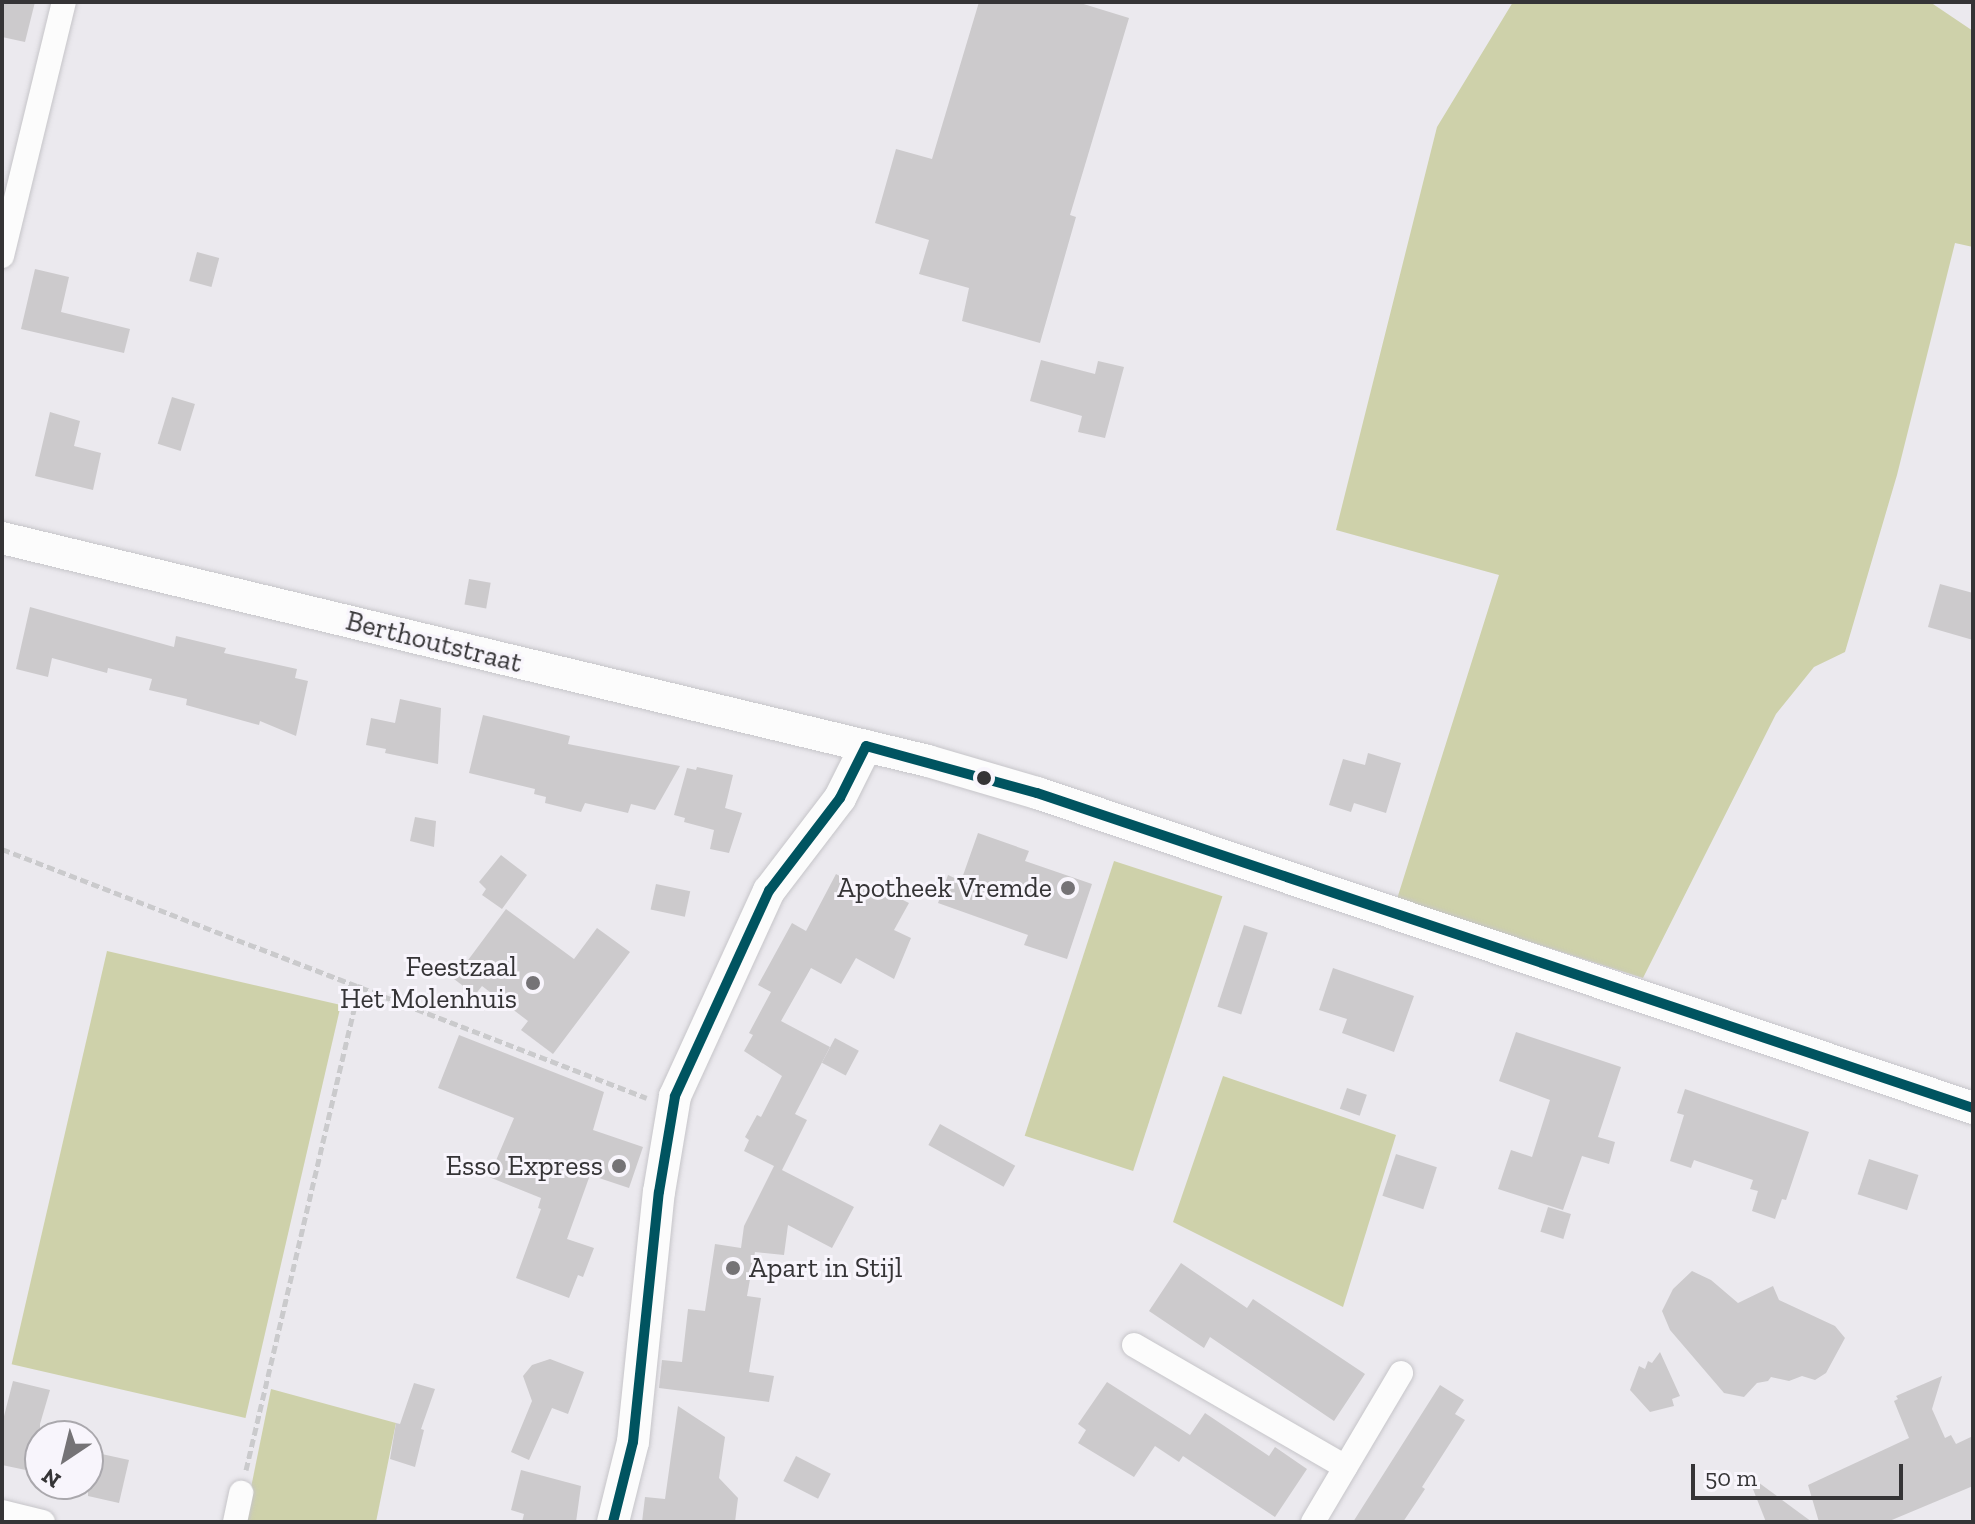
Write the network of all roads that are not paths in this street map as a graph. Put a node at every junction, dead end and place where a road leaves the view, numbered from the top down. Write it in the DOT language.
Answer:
graph roads {
  1 [pos="64,2"];
  2 [pos="2,256"];
  3 [pos="2,538"];
  4 [pos="866,746"];
  5 [pos="1973,1108"];
  6 [pos="1134,1345"];
  7 [pos="1401,1373"];
  8 [pos="1345,1467"];
  9 [pos="241,1493"];
  10 [pos="2,1512"];
  11 [pos="43,1522"];
  12 [pos="235,1522"];
  13 [pos="613,1522"];
  14 [pos="1313,1522"];
  1 -- 2 [label="street"];
  3 -- 4 [label="street, Berthoutstraat"];
  4 -- 5 [label="street, Berthoutstraat"];
  4 -- 13 [label="street"];
  6 -- 8 [label="street"];
  7 -- 8 [label="street"];
  8 -- 14 [label="street"];
  9 -- 12 [label="street"];
  10 -- 11 [label="street"];
}
